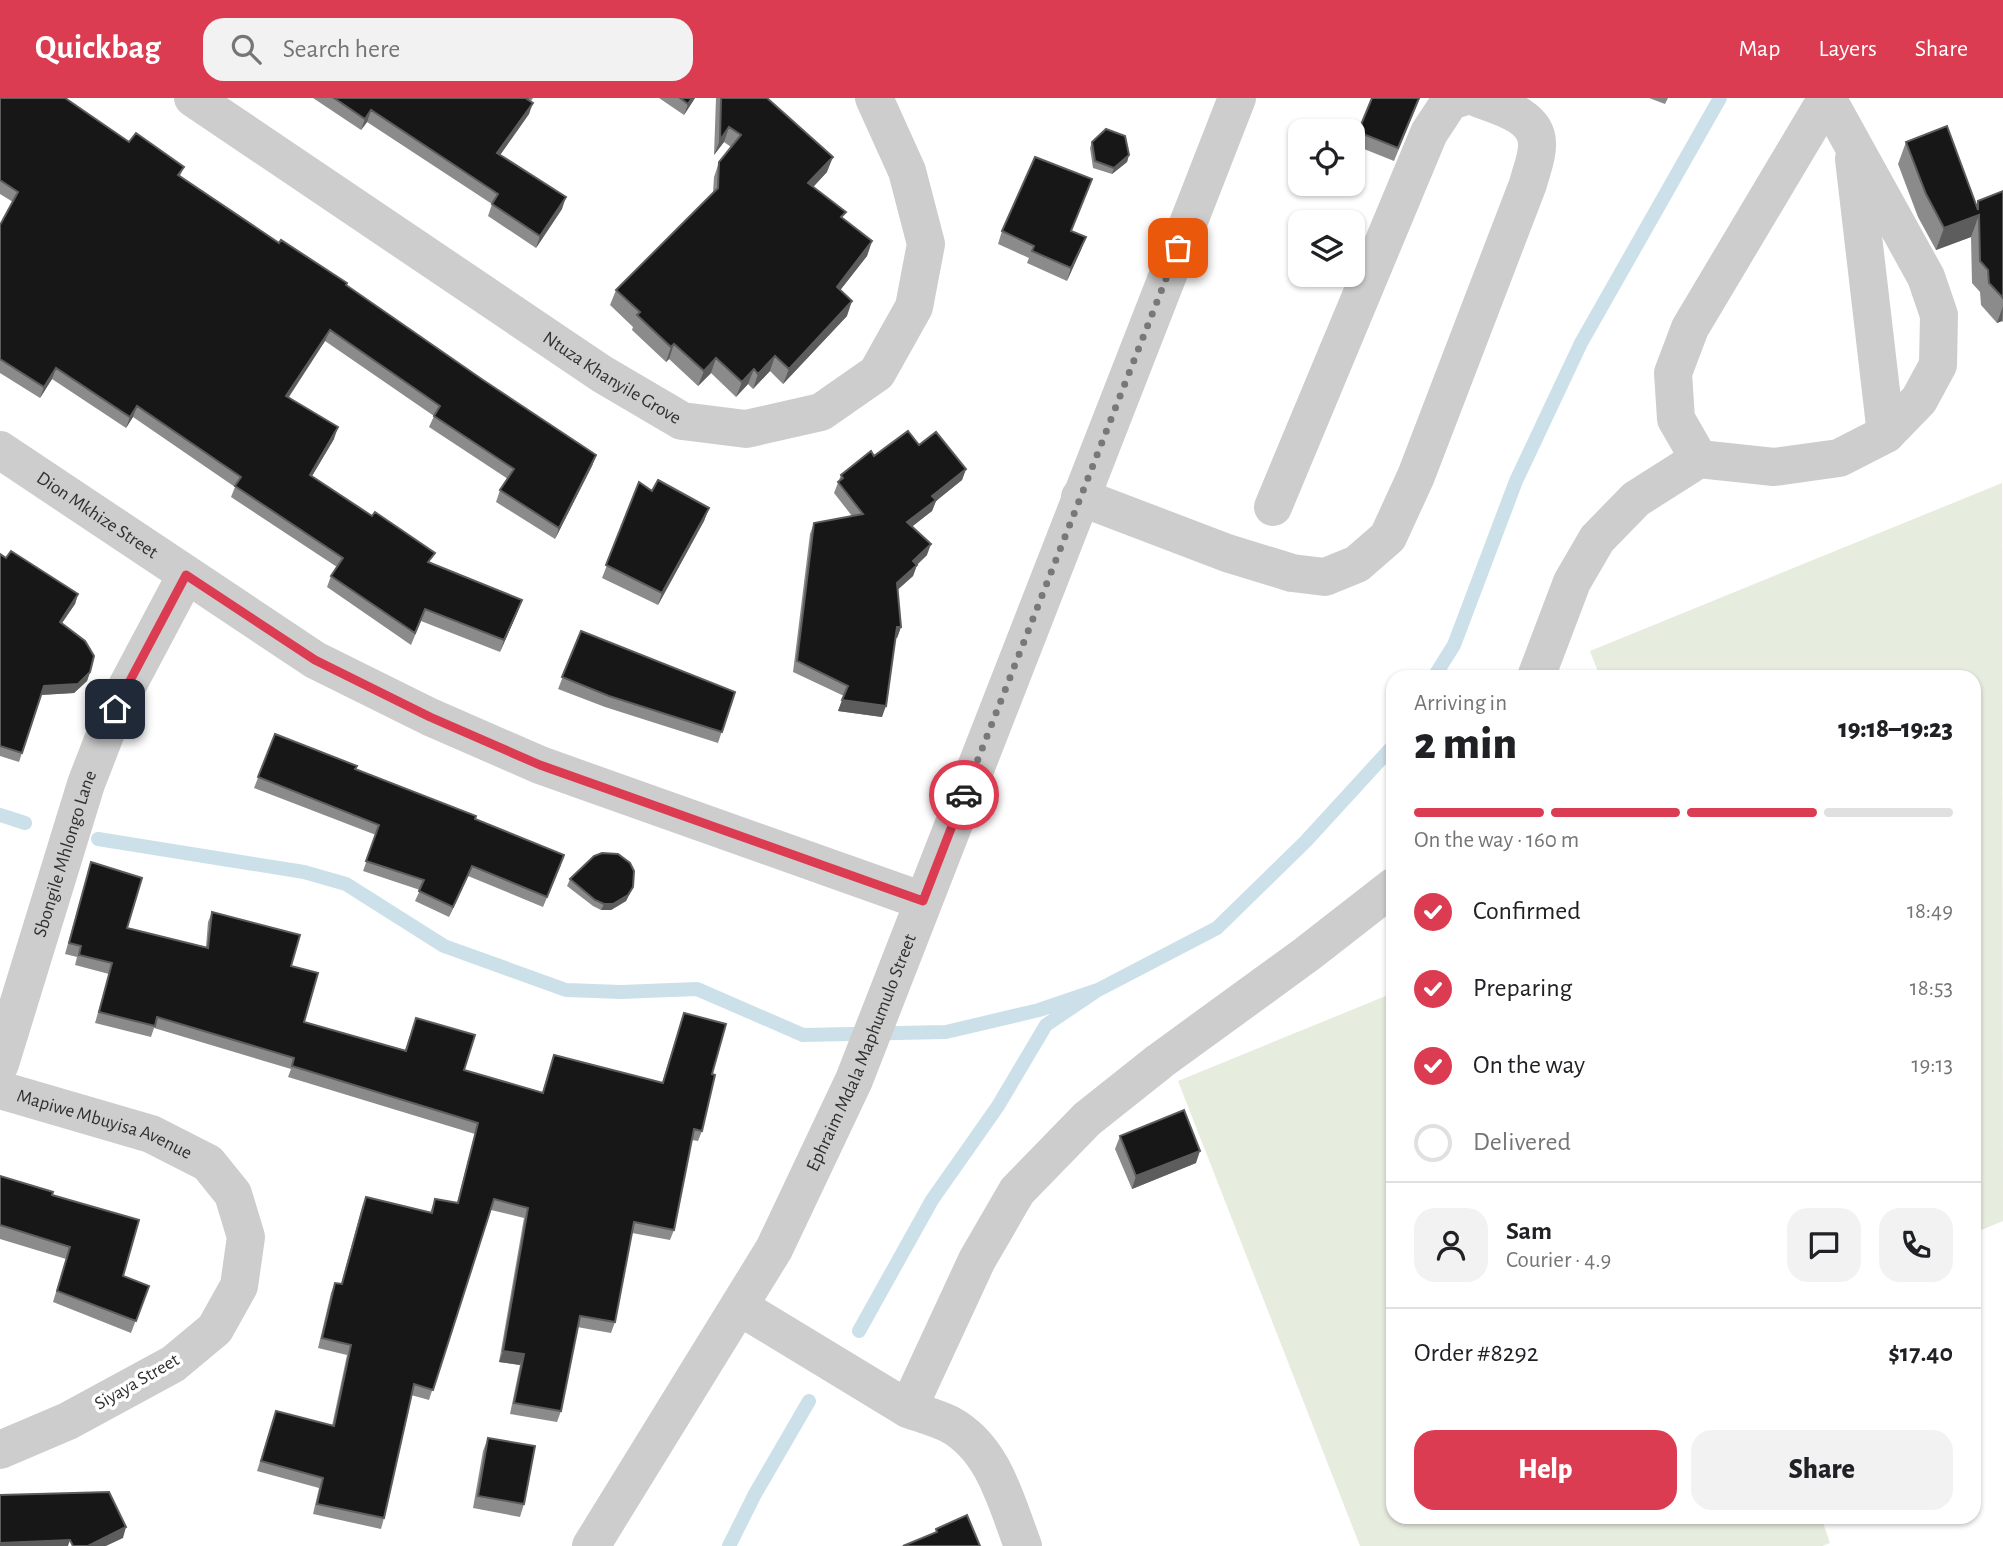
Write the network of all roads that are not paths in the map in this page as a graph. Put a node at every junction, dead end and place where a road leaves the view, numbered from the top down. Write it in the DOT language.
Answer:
graph roads {
  1 [pos="193,98"];
  2 [pos="874,98"];
  3 [pos="1237,98"];
  4 [pos="1460,98"];
  5 [pos="1477,98"];
  6 [pos="1852,140"];
  7 [pos="1886,434"];
  8 [pos="0,450"];
  9 [pos="1699,460"];
  10 [pos="1080,498"];
  11 [pos="1273,507"];
  12 [pos="186,575"];
  13 [pos="1539,670"];
  14 [pos="1386,892"];
  15 [pos="923,901"];
  16 [pos="0,1064"];
  17 [pos="0,1090"];
  18 [pos="208,1163"];
  19 [pos="740,1307"];
  20 [pos="908,1409"];
  21 [pos="0,1450"];
  22 [pos="591,1546"];
  23 [pos="1023,1546"];
  1 -- 2 [label="street, Ntuza Khanyile Grove"];
  3 -- 10 [label="street, Ephraim Mdala Maphumulo Street"];
  4 -- 11 [label="street"];
  5 -- 10 [label="street"];
  6 -- 7 [label="street"];
  6 -- 7 [label="street"];
  6 -- 9 [label="street"];
  7 -- 9 [label="street"];
  8 -- 12 [label="street, Dion Mkhize Street"];
  9 -- 13 [label="street"];
  10 -- 15 [label="street, Ephraim Mdala Maphumulo Street"];
  12 -- 15 [label="street, Dion Mkhize Street"];
  12 -- 16 [label="street, Sbongile Mhlongo Lane"];
  14 -- 20 [label="street"];
  15 -- 19 [label="street, Ephraim Mdala Maphumulo Street"];
  17 -- 18 [label="street, Mapiwe Mbuyisa Avenue"];
  18 -- 21 [label="street, Siyaya Street"];
  19 -- 20 [label="street"];
  19 -- 22 [label="street, Ephraim Mdala Maphumulo Street"];
  20 -- 23 [label="street"];
}
